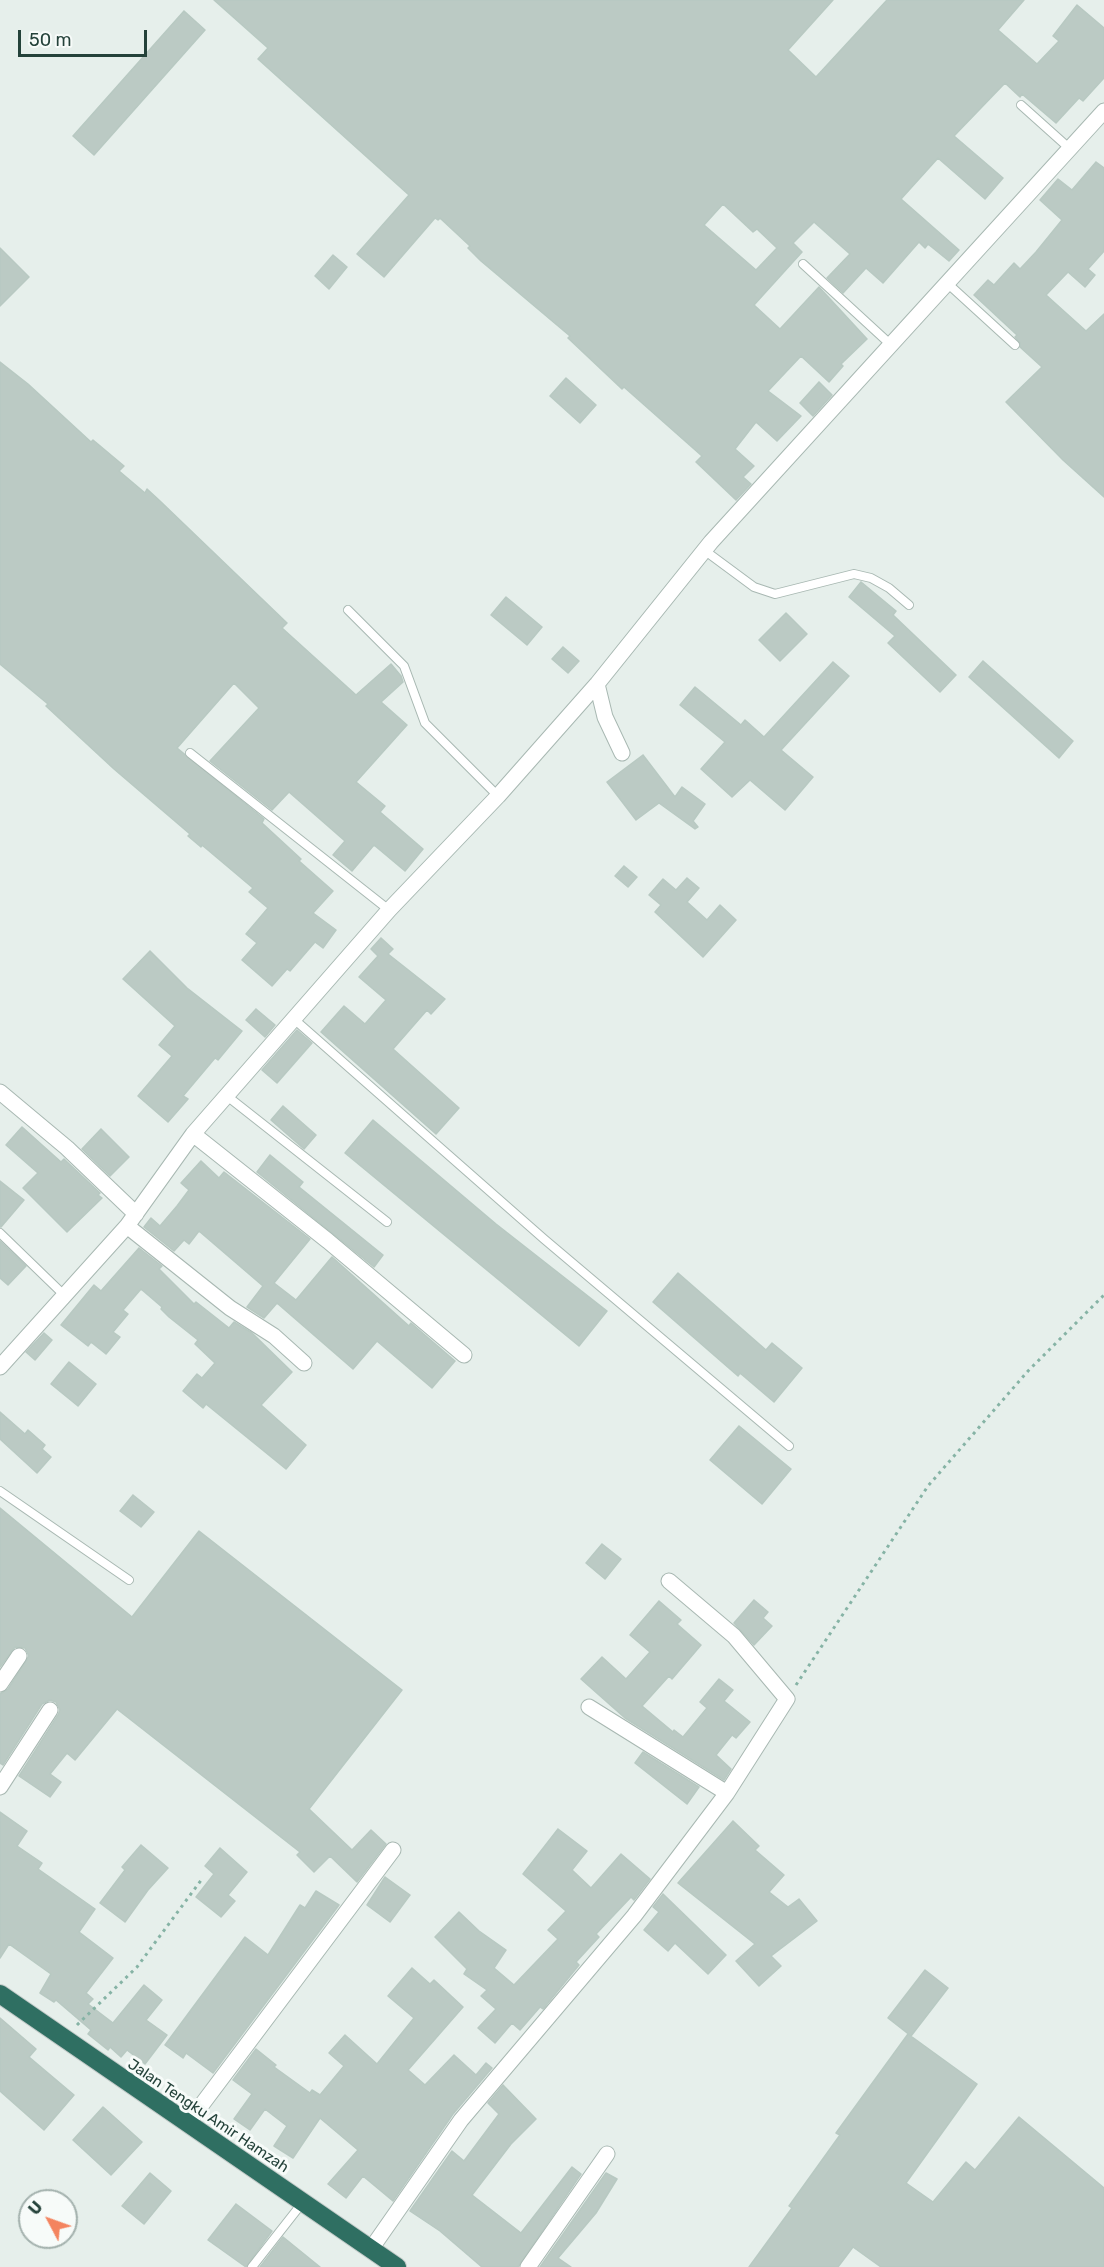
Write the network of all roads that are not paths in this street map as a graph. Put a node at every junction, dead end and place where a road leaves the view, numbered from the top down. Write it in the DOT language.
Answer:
graph roads {
  1 [pos="1021,105"];
  2 [pos="1104,111"];
  3 [pos="1069,148"];
  4 [pos="803,264"];
  5 [pos="946,282"];
  6 [pos="890,344"];
  7 [pos="1015,345"];
  8 [pos="704,550"];
  9 [pos="909,605"];
  10 [pos="348,610"];
  11 [pos="597,684"];
  12 [pos="190,753"];
  13 [pos="622,753"];
  14 [pos="498,796"];
  15 [pos="389,910"];
  16 [pos="295,1020"];
  17 [pos="0,1092"];
  18 [pos="227,1096"];
  19 [pos="193,1134"];
  20 [pos="131,1220"];
  21 [pos="387,1222"];
  22 [pos="0,1233"];
  23 [pos="63,1294"];
  24 [pos="464,1355"];
  25 [pos="304,1363"];
  26 [pos="0,1367"];
  27 [pos="789,1446"];
  28 [pos="0,1491"];
  29 [pos="129,1580"];
  30 [pos="669,1581"];
  31 [pos="19,1656"];
  32 [pos="0,1684"];
  33 [pos="590,1707"];
  34 [pos="50,1710"];
  35 [pos="0,1787"];
  36 [pos="727,1793"];
  37 [pos="393,1850"];
  38 [pos="0,1994"];
  39 [pos="188,2123"];
  40 [pos="607,2154"];
  41 [pos="303,2202"];
  42 [pos="371,2249"];
  43 [pos="252,2267"];
  44 [pos="397,2267"];
  45 [pos="528,2267"];
  1 -- 3 [label="lane"];
  2 -- 3 [label="street"];
  3 -- 5 [label="street"];
  4 -- 6 [label="lane"];
  5 -- 6 [label="street"];
  5 -- 7 [label="lane"];
  6 -- 8 [label="street"];
  8 -- 9 [label="lane"];
  8 -- 11 [label="street"];
  10 -- 14 [label="lane"];
  11 -- 13 [label="street"];
  11 -- 14 [label="street"];
  12 -- 15 [label="lane"];
  14 -- 15 [label="street"];
  15 -- 16 [label="street"];
  16 -- 18 [label="street"];
  16 -- 27 [label="lane"];
  17 -- 20 [label="street"];
  18 -- 19 [label="street"];
  18 -- 21 [label="lane"];
  19 -- 20 [label="street"];
  19 -- 24 [label="street"];
  20 -- 23 [label="street"];
  20 -- 25 [label="street"];
  22 -- 23 [label="lane"];
  23 -- 26 [label="street"];
  28 -- 29 [label="lane"];
  30 -- 36 [label="street"];
  31 -- 32 [label="street"];
  33 -- 36 [label="street"];
  34 -- 35 [label="street"];
  36 -- 42 [label="street"];
  37 -- 39 [label="street"];
  38 -- 39 [label="highway, Jalan Tengku Amir Hamzah"];
  39 -- 41 [label="highway, Jalan Tengku Amir Hamzah"];
  40 -- 45 [label="street"];
  41 -- 42 [label="highway, Jalan Tengku Amir Hamzah"];
  41 -- 43 [label="lane"];
  42 -- 44 [label="highway, Jalan Tengku Amir Hamzah"];
}
